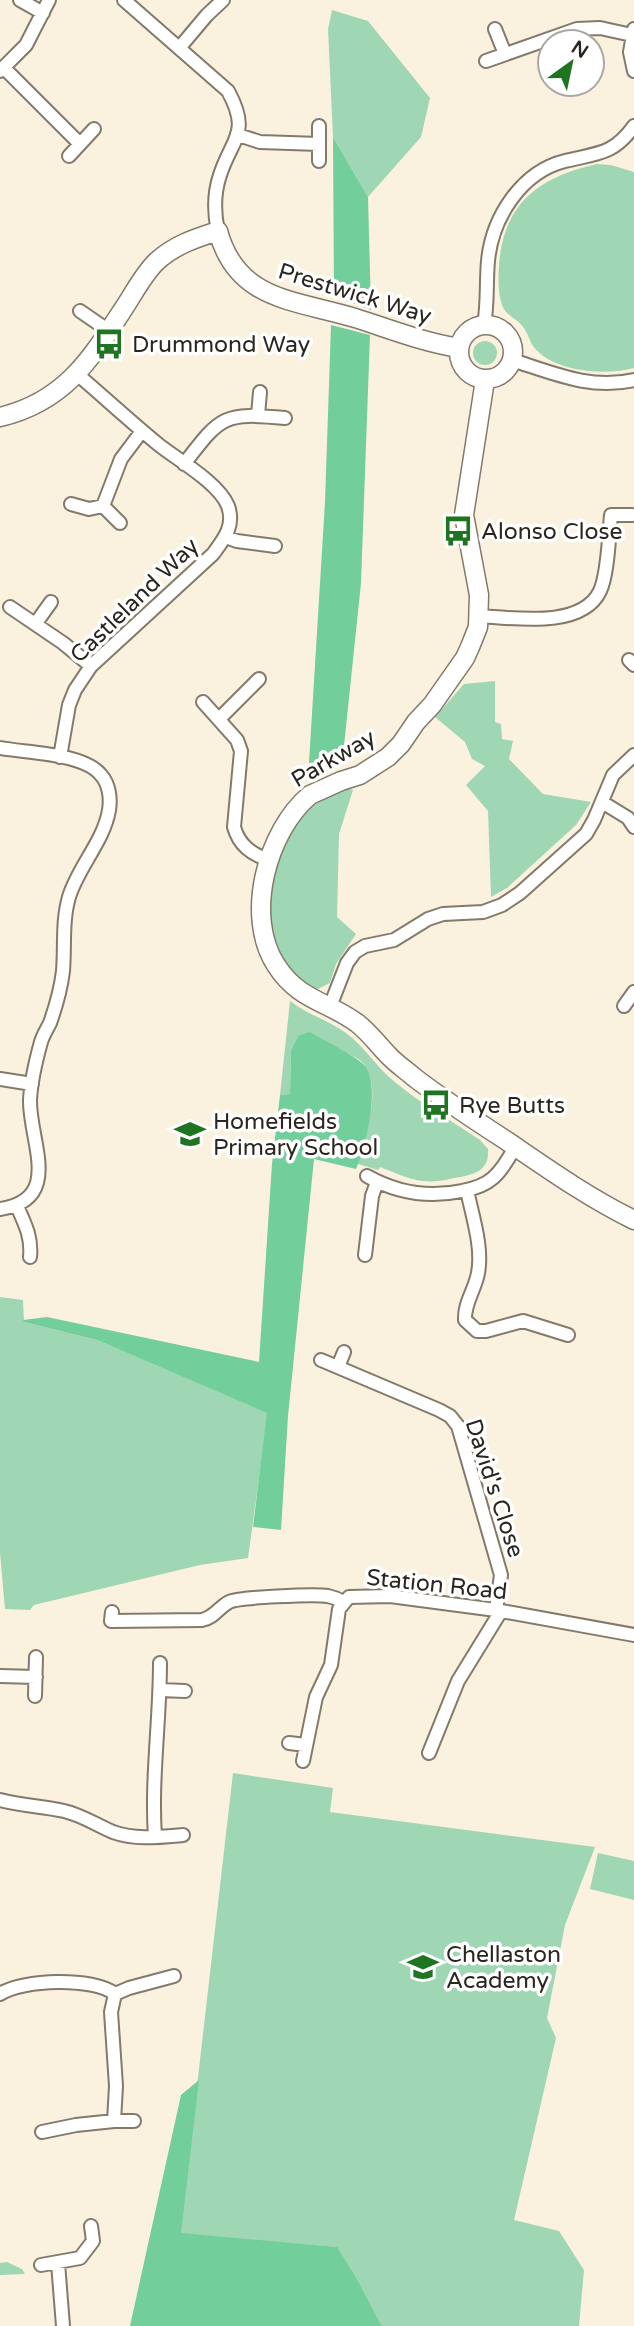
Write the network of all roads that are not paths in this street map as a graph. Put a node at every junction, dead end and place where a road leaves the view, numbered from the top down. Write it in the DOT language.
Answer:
graph roads {
  1 [pos="20,0"];
  2 [pos="50,0"];
  3 [pos="124,0"];
  4 [pos="223,0"];
  5 [pos="43,13"];
  6 [pos="495,29"];
  7 [pos="633,32"];
  8 [pos="180,47"];
  9 [pos="505,54"];
  10 [pos="486,61"];
  11 [pos="2,70"];
  12 [pos="634,71"];
  13 [pos="319,126"];
  14 [pos="634,126"];
  15 [pos="94,129"];
  16 [pos="238,135"];
  17 [pos="80,144"];
  18 [pos="318,144"];
  19 [pos="69,156"];
  20 [pos="319,161"];
  21 [pos="218,231"];
  22 [pos="80,311"];
  23 [pos="484,325"];
  24 [pos="109,331"];
  25 [pos="459,348"];
  26 [pos="512,360"];
  27 [pos="77,374"];
  28 [pos="485,380"];
  29 [pos="634,380"];
  30 [pos="260,392"];
  31 [pos="258,415"];
  32 [pos="0,417"];
  33 [pos="285,418"];
  34 [pos="142,431"];
  35 [pos="184,464"];
  36 [pos="72,504"];
  37 [pos="103,506"];
  38 [pos="632,515"];
  39 [pos="120,523"];
  40 [pos="226,537"];
  41 [pos="275,546"];
  42 [pos="51,602"];
  43 [pos="10,607"];
  44 [pos="479,616"];
  45 [pos="36,623"];
  46 [pos="91,666"];
  47 [pos="259,679"];
  48 [pos="203,702"];
  49 [pos="219,719"];
  50 [pos="0,748"];
  51 [pos="634,755"];
  52 [pos="60,757"];
  53 [pos="602,802"];
  54 [pos="634,827"];
  55 [pos="269,860"];
  56 [pos="634,992"];
  57 [pos="624,1006"];
  58 [pos="329,1009"];
  59 [pos="0,1079"];
  60 [pos="32,1084"];
  61 [pos="516,1147"];
  62 [pos="467,1190"];
  63 [pos="17,1206"];
  64 [pos="0,1209"];
  65 [pos="634,1220"];
  66 [pos="365,1255"];
  67 [pos="30,1256"];
  68 [pos="568,1335"];
  69 [pos="344,1352"];
  70 [pos="321,1360"];
  71 [pos="338,1367"];
  72 [pos="343,1602"];
  73 [pos="498,1610"];
  74 [pos="112,1612"];
  75 [pos="634,1635"];
  76 [pos="36,1657"];
  77 [pos="160,1663"];
  78 [pos="0,1676"];
  79 [pos="36,1677"];
  80 [pos="160,1689"];
  81 [pos="185,1691"];
  82 [pos="35,1696"];
  83 [pos="289,1743"];
  84 [pos="306,1745"];
  85 [pos="429,1753"];
  86 [pos="303,1760"];
  87 [pos="0,1800"];
  88 [pos="183,1835"];
  89 [pos="155,1837"];
  90 [pos="174,1976"];
  91 [pos="0,1994"];
  92 [pos="116,1994"];
  93 [pos="114,2121"];
  94 [pos="134,2121"];
  95 [pos="42,2132"];
  96 [pos="91,2226"];
  97 [pos="58,2263"];
  98 [pos="41,2265"];
  99 [pos="63,2326"];
  1 -- 5 [label="street"];
  2 -- 5 [label="street"];
  3 -- 8 [label="street"];
  4 -- 8 [label="street"];
  5 -- 11 [label="street"];
  6 -- 9 [label="street"];
  7 -- 9 [label="street"];
  7 -- 12 [label="street"];
  8 -- 16 [label="street"];
  9 -- 10 [label="street"];
  11 -- 17 [label="street"];
  13 -- 18 [label="street"];
  14 -- 23 [label="street"];
  15 -- 17 [label="street"];
  16 -- 18 [label="street"];
  16 -- 21 [label="street, Prestwick Way"];
  17 -- 19 [label="street"];
  18 -- 20 [label="street"];
  21 -- 24 [label="street"];
  21 -- 25 [label="street, Prestwick Way"];
  22 -- 24 [label="street"];
  23 -- 25 [label="street"];
  23 -- 26 [label="street"];
  24 -- 27 [label="street"];
  25 -- 28 [label="street"];
  26 -- 28 [label="street"];
  26 -- 29 [label="street"];
  27 -- 32 [label="street"];
  27 -- 34 [label="street, Castleland Way"];
  28 -- 44 [label="street, Parkway"];
  30 -- 31 [label="street"];
  31 -- 33 [label="street"];
  31 -- 35 [label="street"];
  34 -- 35 [label="street, Castleland Way"];
  34 -- 37 [label="street"];
  35 -- 40 [label="street, Castleland Way"];
  36 -- 37 [label="street"];
  37 -- 39 [label="street"];
  38 -- 44 [label="street"];
  40 -- 41 [label="street"];
  40 -- 46 [label="street, Castleland Way"];
  42 -- 45 [label="street"];
  43 -- 45 [label="street"];
  44 -- 55 [label="street, Parkway"];
  45 -- 46 [label="street"];
  46 -- 52 [label="street, Castleland Way"];
  47 -- 49 [label="street"];
  48 -- 49 [label="street"];
  49 -- 55 [label="street"];
  50 -- 52 [label="street"];
  51 -- 53 [label="street"];
  52 -- 60 [label="street"];
  53 -- 54 [label="street"];
  53 -- 58 [label="street"];
  55 -- 58 [label="street, Parkway"];
  56 -- 57 [label="street"];
  58 -- 61 [label="street, Parkway"];
  59 -- 60 [label="street"];
  60 -- 63 [label="street"];
  61 -- 62 [label="street"];
  61 -- 65 [label="street, Parkway"];
  62 -- 66 [label="street"];
  62 -- 68 [label="street"];
  63 -- 64 [label="street"];
  63 -- 67 [label="street"];
  69 -- 71 [label="street"];
  70 -- 71 [label="street, David's Close"];
  71 -- 73 [label="street, David's Close"];
  72 -- 73 [label="street, Station Road"];
  72 -- 74 [label="street"];
  72 -- 84 [label="street, Station Road"];
  73 -- 75 [label="street, Station Road"];
  73 -- 85 [label="street"];
  76 -- 79 [label="street"];
  77 -- 80 [label="street"];
  78 -- 79 [label="street"];
  79 -- 82 [label="street"];
  80 -- 81 [label="street"];
  80 -- 89 [label="street"];
  83 -- 84 [label="street"];
  84 -- 86 [label="street, Station Road"];
  87 -- 89 [label="street"];
  88 -- 89 [label="street"];
  90 -- 92 [label="street"];
  91 -- 92 [label="street"];
  92 -- 93 [label="street"];
  93 -- 94 [label="street"];
  93 -- 95 [label="street"];
  96 -- 97 [label="street"];
  97 -- 98 [label="street"];
  97 -- 99 [label="street"];
}
